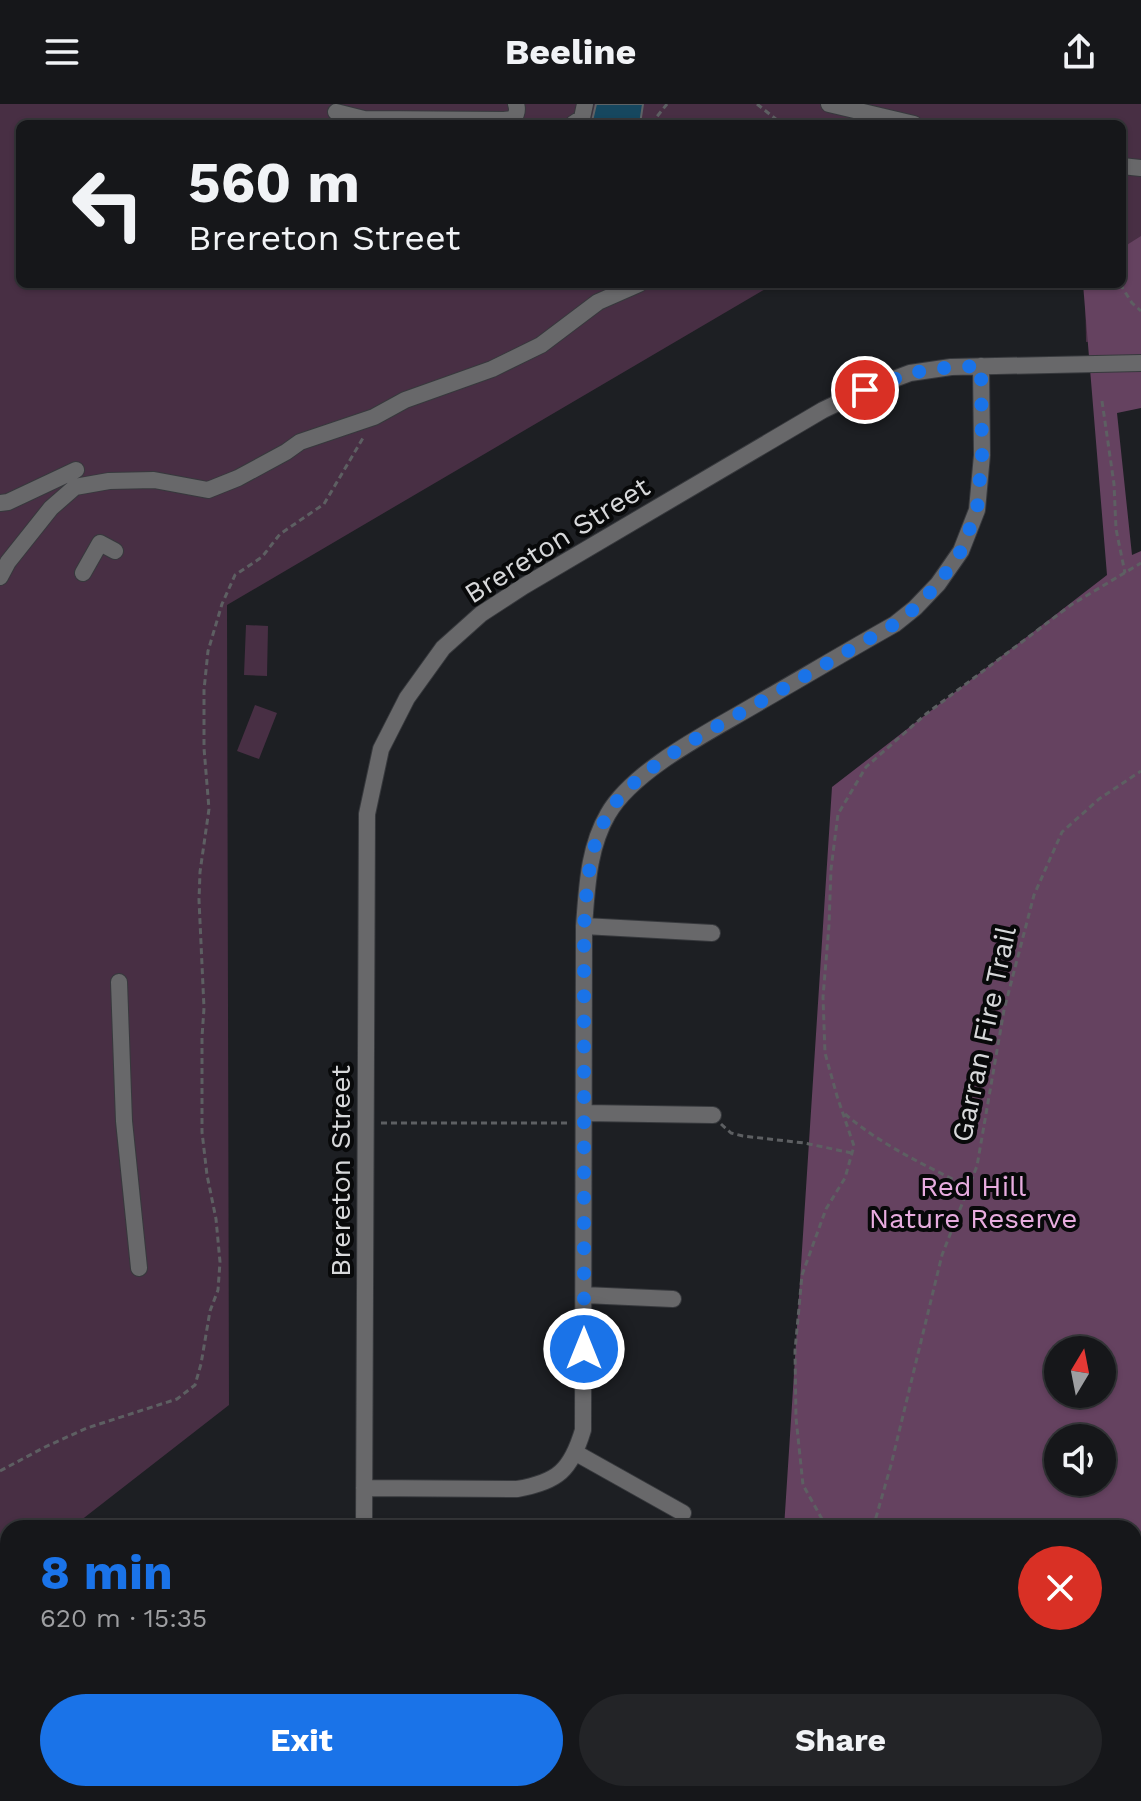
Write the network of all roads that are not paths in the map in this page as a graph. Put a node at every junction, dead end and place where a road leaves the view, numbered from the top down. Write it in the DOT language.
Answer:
graph roads {
  1 [pos="516,104"];
  2 [pos="829,104"];
  3 [pos="336,112"];
  4 [pos="871,119"];
  5 [pos="630,288"];
  6 [pos="1141,363"];
  7 [pos="981,366"];
  8 [pos="76,470"];
  9 [pos="0,503"];
  10 [pos="115,551"];
  11 [pos="83,573"];
  12 [pos="0,577"];
  13 [pos="584,926"];
  14 [pos="712,933"];
  15 [pos="119,982"];
  16 [pos="713,1115"];
  17 [pos="585,1118"];
  18 [pos="139,1268"];
  19 [pos="584,1295"];
  20 [pos="673,1299"];
  21 [pos="576,1453"];
  22 [pos="364,1488"];
  23 [pos="683,1513"];
  24 [pos="364,1520"];
  1 -- 3 [label="street"];
  2 -- 4 [label="street"];
  5 -- 12 [label="street"];
  6 -- 7 [label="street, Brereton Street"];
  7 -- 13 [label="street"];
  7 -- 22 [label="street, Brereton Street"];
  8 -- 9 [label="street"];
  10 -- 11 [label="street"];
  13 -- 14 [label="street"];
  13 -- 17 [label="street"];
  15 -- 18 [label="street"];
  16 -- 17 [label="street"];
  17 -- 19 [label="street"];
  19 -- 20 [label="street"];
  19 -- 21 [label="street"];
  21 -- 22 [label="street"];
  21 -- 23 [label="street"];
  22 -- 24 [label="street, Brereton Street"];
}
